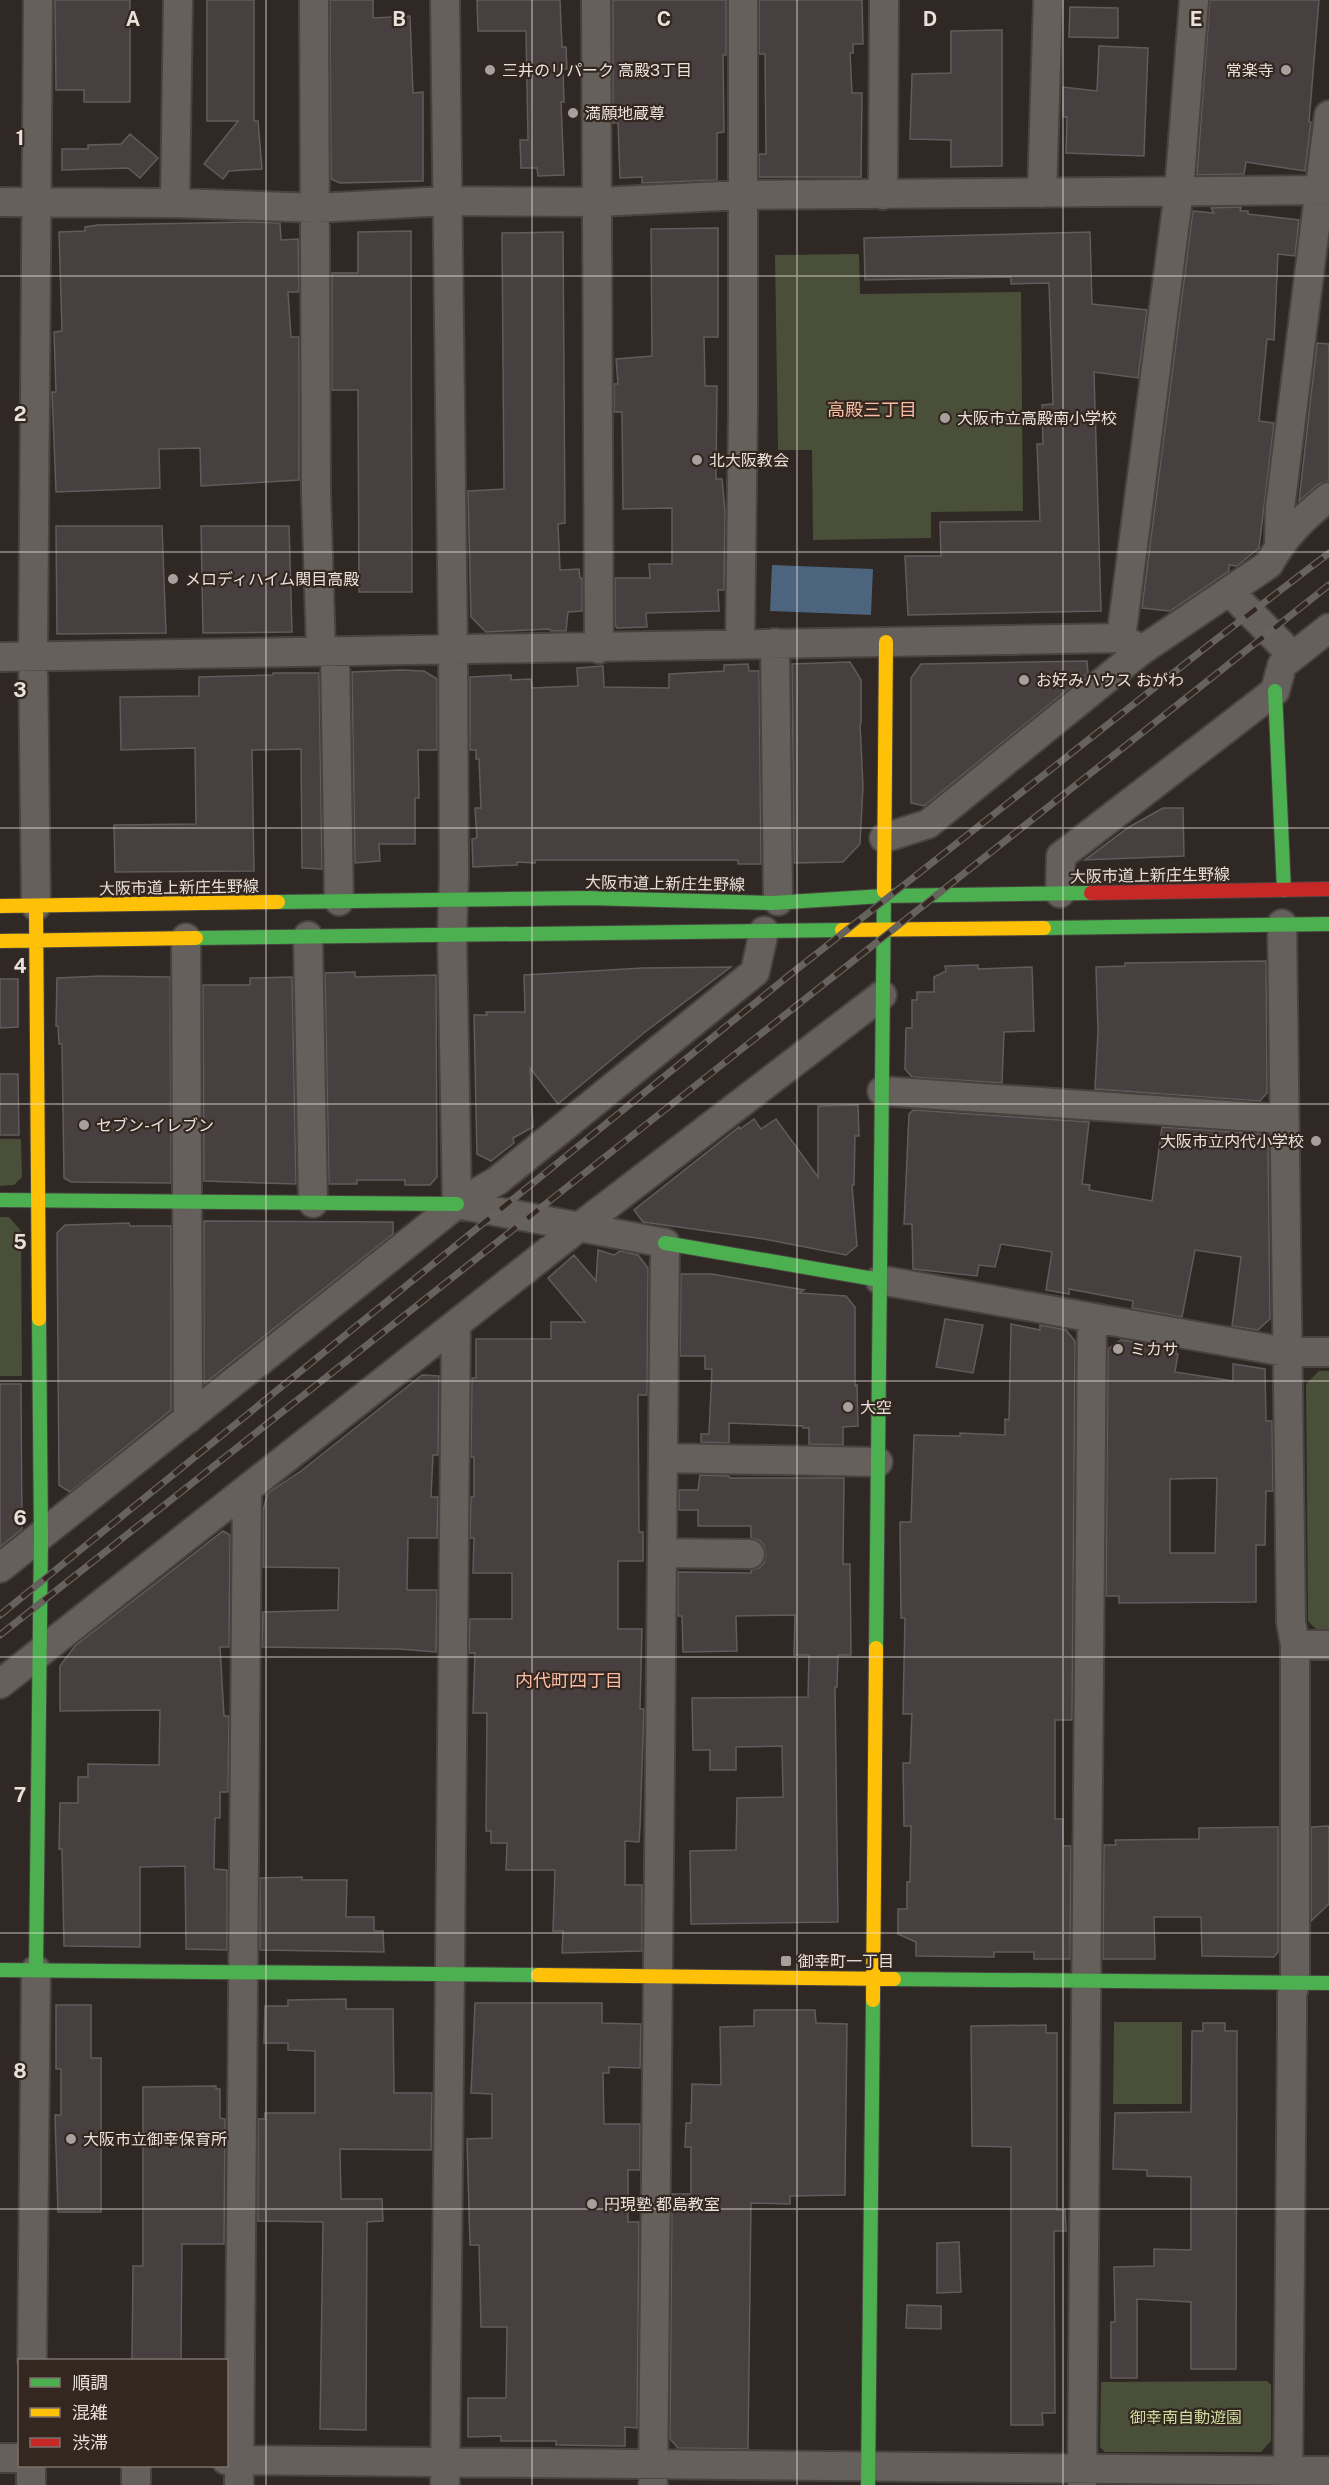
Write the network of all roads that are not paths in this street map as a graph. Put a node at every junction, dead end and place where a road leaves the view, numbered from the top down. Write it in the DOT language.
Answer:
graph roads {
  1 [pos="38,0"];
  2 [pos="178,0"];
  3 [pos="314,0"];
  4 [pos="445,0"];
  5 [pos="596,0"];
  6 [pos="743,0"];
  7 [pos="884,0"];
  8 [pos="1040,0"];
  9 [pos="1194,0"];
  10 [pos="1329,115"];
  11 [pos="1324,189"];
  12 [pos="1179,191"];
  13 [pos="1042,193"];
  14 [pos="743,195"];
  15 [pos="883,195"];
  16 [pos="446,201"];
  17 [pos="0,202"];
  18 [pos="38,202"];
  19 [pos="598,202"];
  20 [pos="175,203"];
  21 [pos="317,207"];
  22 [pos="1329,497"];
  23 [pos="1279,545"];
  24 [pos="1229,591"];
  25 [pos="1329,628"];
  26 [pos="886,642"];
  27 [pos="740,644"];
  28 [pos="776,644"];
  29 [pos="1132,644"];
  30 [pos="453,649"];
  31 [pos="599,649"];
  32 [pos="328,651"];
  33 [pos="1293,656"];
  34 [pos="0,657"];
  35 [pos="33,657"];
  36 [pos="1275,691"];
  37 [pos="884,838"];
  38 [pos="1329,889"];
  39 [pos="1284,890"];
  40 [pos="1060,893"];
  41 [pos="883,896"];
  42 [pos="454,900"];
  43 [pos="778,901"];
  44 [pos="339,902"];
  45 [pos="0,906"];
  46 [pos="36,906"];
  47 [pos="1282,924"];
  48 [pos="1329,924"];
  49 [pos="883,929"];
  50 [pos="764,931"];
  51 [pos="452,934"];
  52 [pos="308,936"];
  53 [pos="186,938"];
  54 [pos="0,940"];
  55 [pos="38,940"];
  56 [pos="882,995"];
  57 [pos="882,1091"];
  58 [pos="1284,1119"];
  59 [pos="0,1200"];
  60 [pos="39,1201"];
  61 [pos="187,1202"];
  62 [pos="313,1203"];
  63 [pos="457,1204"];
  64 [pos="579,1227"];
  65 [pos="665,1242"];
  66 [pos="879,1280"];
  67 [pos="1092,1318"];
  68 [pos="456,1324"];
  69 [pos="1286,1352"];
  70 [pos="1329,1352"];
  71 [pos="188,1419"];
  72 [pos="663,1458"];
  73 [pos="878,1462"];
  74 [pos="248,1489"];
  75 [pos="41,1536"];
  76 [pos="662,1553"];
  77 [pos="750,1554"];
  78 [pos="0,1568"];
  79 [pos="1295,1645"];
  80 [pos="1329,1645"];
  81 [pos="40,1653"];
  82 [pos="0,1684"];
  83 [pos="0,1970"];
  84 [pos="36,1971"];
  85 [pos="243,1972"];
  86 [pos="450,1975"];
  87 [pos="658,1977"];
  88 [pos="873,1979"];
  89 [pos="1087,1981"];
  90 [pos="1295,1983"];
  91 [pos="1329,1983"];
  92 [pos="32,2359"];
  93 [pos="0,2458"];
  94 [pos="18,2458"];
  95 [pos="32,2467"];
  96 [pos="136,2467"];
  97 [pos="235,2468"];
  98 [pos="1329,2471"];
  99 [pos="445,2474"];
  100 [pos="653,2475"];
  101 [pos="868,2476"];
  102 [pos="1082,2477"];
  103 [pos="1288,2478"];
  104 [pos="31,2485"];
  105 [pos="136,2485"];
  1 -- 18 [label="street"];
  2 -- 20 [label="street"];
  3 -- 21 [label="street"];
  4 -- 16 [label="street"];
  5 -- 19 [label="street"];
  6 -- 14 [label="street"];
  7 -- 15 [label="street"];
  8 -- 13 [label="street"];
  9 -- 12 [label="street"];
  10 -- 11 [label="street"];
  11 -- 12 [label="street"];
  11 -- 23 [label="street"];
  12 -- 13 [label="street"];
  12 -- 29 [label="street"];
  13 -- 15 [label="street"];
  14 -- 15 [label="street"];
  14 -- 19 [label="street"];
  14 -- 27 [label="street"];
  16 -- 19 [label="street"];
  16 -- 21 [label="street"];
  16 -- 30 [label="street"];
  17 -- 18 [label="street"];
  18 -- 20 [label="street"];
  18 -- 35 [label="street"];
  19 -- 31 [label="street"];
  20 -- 21 [label="street"];
  21 -- 32 [label="street"];
  22 -- 23 [label="street"];
  23 -- 24 [label="street"];
  24 -- 29 [label="street"];
  24 -- 33 [label="street"];
  25 -- 33 [label="street"];
  26 -- 28 [label="street"];
  26 -- 29 [label="street"];
  26 -- 37 [label="street"];
  27 -- 28 [label="street"];
  27 -- 31 [label="street"];
  28 -- 43 [label="street"];
  29 -- 37 [label="street"];
  30 -- 31 [label="street"];
  30 -- 32 [label="street"];
  30 -- 42 [label="street"];
  32 -- 35 [label="street"];
  32 -- 44 [label="street"];
  33 -- 36 [label="street"];
  34 -- 35 [label="street"];
  35 -- 46 [label="street"];
  36 -- 39 [label="street"];
  36 -- 40 [label="street"];
  37 -- 41 [label="street"];
  38 -- 39 [label="street, 大阪市道上新庄生野線"];
  39 -- 40 [label="street, 大阪市道上新庄生野線"];
  40 -- 41 [label="street, 大阪市道上新庄生野線"];
  41 -- 43 [label="street, 大阪市道上新庄生野線"];
  41 -- 49 [label="street"];
  42 -- 43 [label="street, 大阪市道上新庄生野線"];
  42 -- 44 [label="street, 大阪市道上新庄生野線"];
  42 -- 51 [label="street"];
  44 -- 46 [label="street, 大阪市道上新庄生野線"];
  45 -- 46 [label="street, 大阪市道上新庄生野線"];
  46 -- 55 [label="street"];
  47 -- 48 [label="street"];
  47 -- 49 [label="street"];
  47 -- 58 [label="street"];
  49 -- 50 [label="street"];
  49 -- 56 [label="street"];
  50 -- 51 [label="street"];
  50 -- 63 [label="street"];
  51 -- 52 [label="street"];
  51 -- 63 [label="street"];
  52 -- 53 [label="street"];
  52 -- 62 [label="street"];
  53 -- 55 [label="street"];
  53 -- 61 [label="street"];
  54 -- 55 [label="street"];
  55 -- 60 [label="street"];
  56 -- 57 [label="street"];
  56 -- 64 [label="street"];
  57 -- 58 [label="street"];
  57 -- 66 [label="street"];
  58 -- 69 [label="street"];
  59 -- 60 [label="street"];
  60 -- 61 [label="street"];
  60 -- 75 [label="street"];
  61 -- 62 [label="street"];
  61 -- 71 [label="street"];
  62 -- 63 [label="street"];
  63 -- 64 [label="street"];
  63 -- 71 [label="street"];
  64 -- 65 [label="street"];
  64 -- 68 [label="street"];
  65 -- 66 [label="street"];
  65 -- 72 [label="street"];
  66 -- 67 [label="street"];
  66 -- 73 [label="street"];
  67 -- 69 [label="street"];
  67 -- 89 [label="street"];
  68 -- 74 [label="street"];
  68 -- 86 [label="street"];
  69 -- 70 [label="street"];
  69 -- 79 [label="street"];
  71 -- 75 [label="street"];
  72 -- 73 [label="street"];
  72 -- 76 [label="street"];
  73 -- 88 [label="street"];
  74 -- 81 [label="street"];
  74 -- 85 [label="street"];
  75 -- 78 [label="street"];
  75 -- 81 [label="street"];
  76 -- 77 [label="street"];
  76 -- 87 [label="street"];
  79 -- 80 [label="street"];
  79 -- 90 [label="street"];
  81 -- 82 [label="street"];
  81 -- 84 [label="street"];
  83 -- 84 [label="street"];
  84 -- 85 [label="street"];
  84 -- 92 [label="street"];
  85 -- 86 [label="street"];
  85 -- 97 [label="street"];
  86 -- 87 [label="street"];
  86 -- 99 [label="street"];
  87 -- 88 [label="street"];
  87 -- 100 [label="street"];
  88 -- 89 [label="street"];
  88 -- 101 [label="street"];
  89 -- 90 [label="street"];
  89 -- 102 [label="street"];
  90 -- 91 [label="street"];
  90 -- 103 [label="street"];
  93 -- 94 [label="street"];
  95 -- 104 [label="street"];
  96 -- 105 [label="street"];
  97 -- 99 [label="street"];
  98 -- 103 [label="street"];
  99 -- 100 [label="street"];
  100 -- 101 [label="street"];
  101 -- 102 [label="street"];
  102 -- 103 [label="street"];
}
